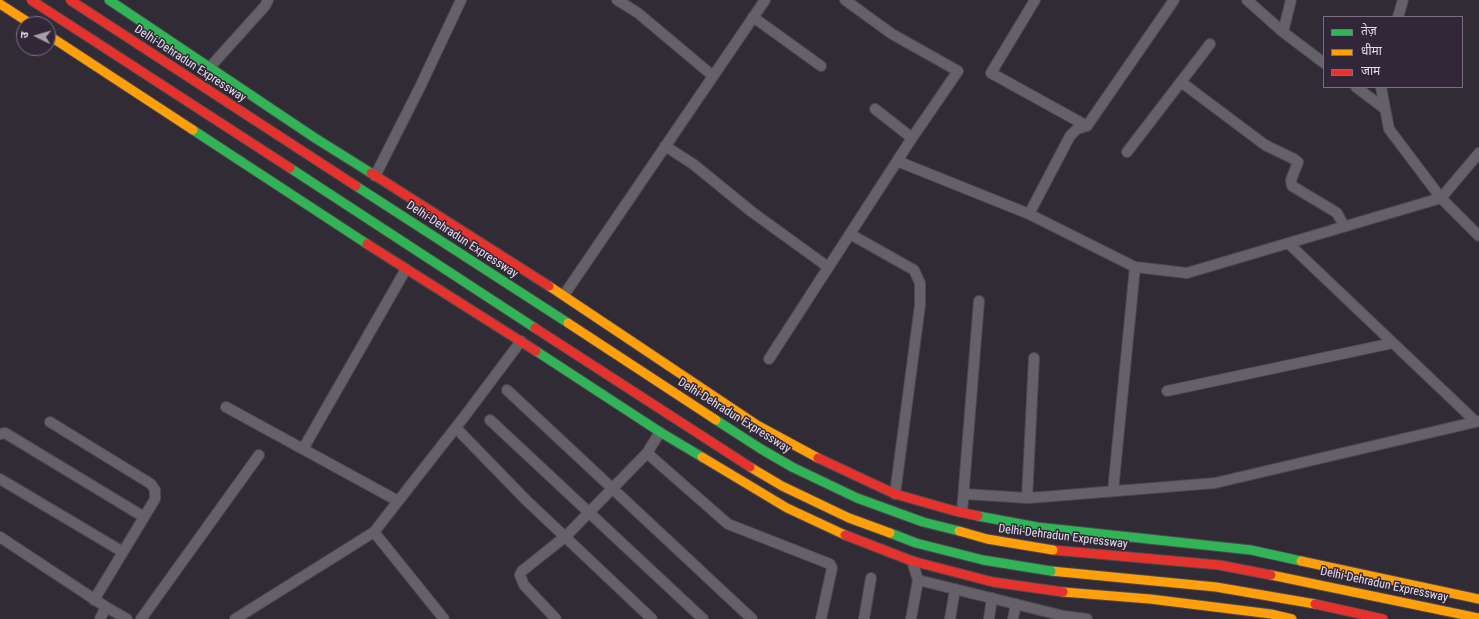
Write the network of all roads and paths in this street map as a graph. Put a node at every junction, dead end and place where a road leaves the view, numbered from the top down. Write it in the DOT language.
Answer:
graph roads {
  1 [pos="31,0"];
  2 [pos="70,0"];
  3 [pos="109,0"];
  4 [pos="268,0"];
  5 [pos="461,0"];
  6 [pos="617,0"];
  7 [pos="765,0"];
  8 [pos="845,0"];
  9 [pos="1035,0"];
  10 [pos="1174,0"];
  11 [pos="1247,0"];
  12 [pos="1291,0"];
  13 [pos="1403,0"];
  14 [pos="0,4"];
  15 [pos="19,16"];
  16 [pos="1398,16"];
  17 [pos="753,17"];
  18 [pos="1283,32"];
  19 [pos="56,40"];
  20 [pos="1210,44"];
  21 [pos="1323,62"];
  22 [pos="821,66"];
  23 [pos="210,67"];
  24 [pos="713,76"];
  25 [pos="1181,82"];
  26 [pos="1357,88"];
  27 [pos="1381,88"];
  28 [pos="875,108"];
  29 [pos="1385,109"];
  30 [pos="1087,126"];
  31 [pos="912,138"];
  32 [pos="665,146"];
  33 [pos="1127,152"];
  34 [pos="1479,153"];
  35 [pos="897,161"];
  36 [pos="375,176"];
  37 [pos="1441,198"];
  38 [pos="1029,214"];
  39 [pos="1344,226"];
  40 [pos="1478,231"];
  41 [pos="850,234"];
  42 [pos="1288,243"];
  43 [pos="1135,266"];
  44 [pos="828,267"];
  45 [pos="406,269"];
  46 [pos="559,300"];
  47 [pos="979,301"];
  48 [pos="521,341"];
  49 [pos="1393,343"];
  50 [pos="1034,358"];
  51 [pos="769,359"];
  52 [pos="507,390"];
  53 [pos="1167,391"];
  54 [pos="226,408"];
  55 [pos="490,420"];
  56 [pos="50,422"];
  57 [pos="1477,422"];
  58 [pos="456,428"];
  59 [pos="660,432"];
  60 [pos="0,434"];
  61 [pos="303,449"];
  62 [pos="647,453"];
  63 [pos="259,455"];
  64 [pos="0,479"];
  65 [pos="613,488"];
  66 [pos="1113,491"];
  67 [pos="894,494"];
  68 [pos="965,494"];
  69 [pos="1027,498"];
  70 [pos="398,501"];
  71 [pos="589,512"];
  72 [pos="962,512"];
  73 [pos="144,517"];
  74 [pos="374,532"];
  75 [pos="566,536"];
  76 [pos="0,537"];
  77 [pos="123,552"];
  78 [pos="912,561"];
  79 [pos="871,578"];
  80 [pos="918,580"];
  81 [pos="955,589"];
  82 [pos="992,598"];
  83 [pos="1479,599"];
  84 [pos="94,600"];
  85 [pos="1016,604"];
  86 [pos="106,607"];
  87 [pos="1063,617"];
  88 [pos="1479,618"];
  89 [pos="100,619"];
  90 [pos="127,619"];
  91 [pos="141,619"];
  92 [pos="235,619"];
  93 [pos="444,619"];
  94 [pos="556,619"];
  95 [pos="652,619"];
  96 [pos="703,619"];
  97 [pos="752,619"];
  98 [pos="821,619"];
  99 [pos="864,619"];
  100 [pos="911,619"];
  101 [pos="950,619"];
  102 [pos="989,619"];
  103 [pos="1013,619"];
  104 [pos="1087,619"];
  105 [pos="1292,619"];
  106 [pos="1383,619"];
  1 -- 106 [label="main road, bridge"];
  2 -- 88 [label="main road, Delhi-Dehradun Expressway, bridge"];
  3 -- 23 [label="main road"];
  4 -- 23 [label="street"];
  5 -- 36 [label="street"];
  6 -- 24 [label="street"];
  7 -- 17 [label="street"];
  8 -- 31 [label="street"];
  9 -- 30 [label="street"];
  10 -- 30 [label="street"];
  11 -- 18 [label="street"];
  12 -- 18 [label="street"];
  13 -- 16 [label="street"];
  14 -- 15 [label="main road"];
  17 -- 22 [label="street"];
  17 -- 24 [label="street"];
  18 -- 21 [label="street"];
  19 -- 45 [label="main road"];
  20 -- 25 [label="street"];
  23 -- 36 [label="main road"];
  24 -- 32 [label="street"];
  25 -- 33 [label="street"];
  25 -- 39 [label="street"];
  26 -- 29 [label="street"];
  27 -- 29 [label="street"];
  28 -- 31 [label="street"];
  29 -- 37 [label="street"];
  30 -- 38 [label="street"];
  31 -- 35 [label="street"];
  32 -- 44 [label="street"];
  32 -- 46 [label="street"];
  34 -- 37 [label="street"];
  35 -- 38 [label="street"];
  35 -- 41 [label="street"];
  36 -- 46 [label="main road"];
  37 -- 39 [label="street"];
  37 -- 40 [label="street"];
  38 -- 43 [label="street"];
  39 -- 42 [label="street"];
  41 -- 44 [label="street"];
  41 -- 67 [label="street"];
  42 -- 43 [label="street"];
  42 -- 49 [label="street"];
  43 -- 66 [label="street"];
  44 -- 51 [label="street"];
  45 -- 48 [label="main road"];
  45 -- 61 [label="street"];
  46 -- 48 [label="main road"];
  46 -- 67 [label="main road"];
  47 -- 68 [label="street"];
  48 -- 58 [label="street"];
  48 -- 59 [label="main road"];
  49 -- 53 [label="street"];
  49 -- 57 [label="street"];
  50 -- 69 [label="street"];
  52 -- 65 [label="street"];
  54 -- 61 [label="street"];
  55 -- 71 [label="street"];
  56 -- 73 [label="street"];
  57 -- 66 [label="street"];
  58 -- 70 [label="street"];
  58 -- 75 [label="street"];
  59 -- 62 [label="street"];
  59 -- 78 [label="main road"];
  60 -- 73 [label="street"];
  61 -- 70 [label="street"];
  62 -- 65 [label="street"];
  62 -- 98 [label="street"];
  63 -- 91 [label="street"];
  64 -- 77 [label="street"];
  65 -- 71 [label="street"];
  65 -- 97 [label="street"];
  66 -- 69 [label="street"];
  67 -- 72 [label="main road"];
  68 -- 69 [label="street"];
  68 -- 72 [label="street"];
  70 -- 74 [label="street"];
  71 -- 75 [label="street"];
  71 -- 96 [label="street"];
  72 -- 83 [label="main road"];
  73 -- 77 [label="street"];
  74 -- 92 [label="street"];
  74 -- 93 [label="street"];
  75 -- 94 [label="street"];
  75 -- 95 [label="street"];
  76 -- 84 [label="street"];
  77 -- 84 [label="street"];
  78 -- 80 [label="street"];
  78 -- 105 [label="main road"];
  79 -- 99 [label="street"];
  80 -- 81 [label="street"];
  80 -- 100 [label="street"];
  81 -- 82 [label="street"];
  81 -- 101 [label="street"];
  82 -- 85 [label="street"];
  82 -- 102 [label="street"];
  84 -- 86 [label="street"];
  85 -- 87 [label="street"];
  85 -- 103 [label="street"];
  86 -- 89 [label="street"];
  86 -- 90 [label="street"];
  87 -- 104 [label="street"];
}
